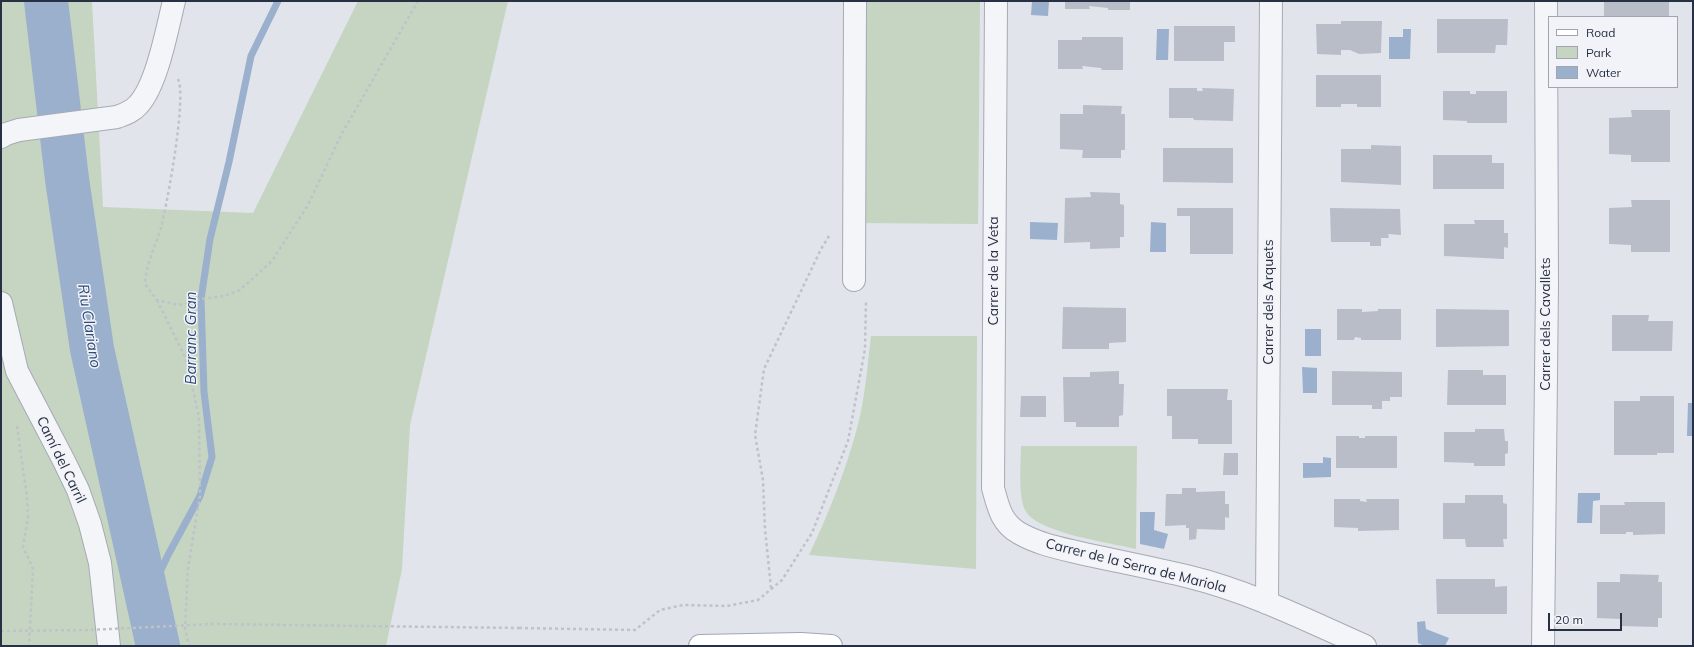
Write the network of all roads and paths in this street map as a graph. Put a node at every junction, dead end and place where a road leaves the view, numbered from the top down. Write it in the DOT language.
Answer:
graph roads {
  1 [pos="174,1"];
  2 [pos="418,1"];
  3 [pos="855,1"];
  4 [pos="996,1"];
  5 [pos="1271,1"];
  6 [pos="1546,1"];
  7 [pos="158,62"];
  8 [pos="10,134"];
  9 [pos="833,230"];
  10 [pos="854,280"];
  11 [pos="157,300"];
  12 [pos="1,302"];
  13 [pos="17,421"];
  14 [pos="1018,532"];
  15 [pos="771,589"];
  16 [pos="1267,603"];
  17 [pos="1,631"];
  18 [pos="28,646"];
  19 [pos="109,646"];
  20 [pos="190,646"];
  21 [pos="700,646"];
  22 [pos="831,646"];
  23 [pos="1365,646"];
  24 [pos="1543,646"];
  1 -- 7 [label="street"];
  2 -- 11 [label="path"];
  3 -- 10 [label="street"];
  4 -- 14 [label="street, Carrer de la Veta"];
  5 -- 16 [label="street, Carrer dels Arquets"];
  6 -- 24 [label="street, Carrer dels Cavallets"];
  7 -- 8 [label="street"];
  7 -- 11 [label="path"];
  9 -- 15 [label="path"];
  10 -- 15 [label="path"];
  11 -- 20 [label="path"];
  12 -- 19 [label="street, Camí del Carril"];
  13 -- 18 [label="path"];
  14 -- 16 [label="street, Carrer de la Serra de Mariola"];
  15 -- 17 [label="path, bridge"];
  16 -- 23 [label="street, Carrer de la Serra de Mariola"];
  21 -- 22 [label="main road"];
}
